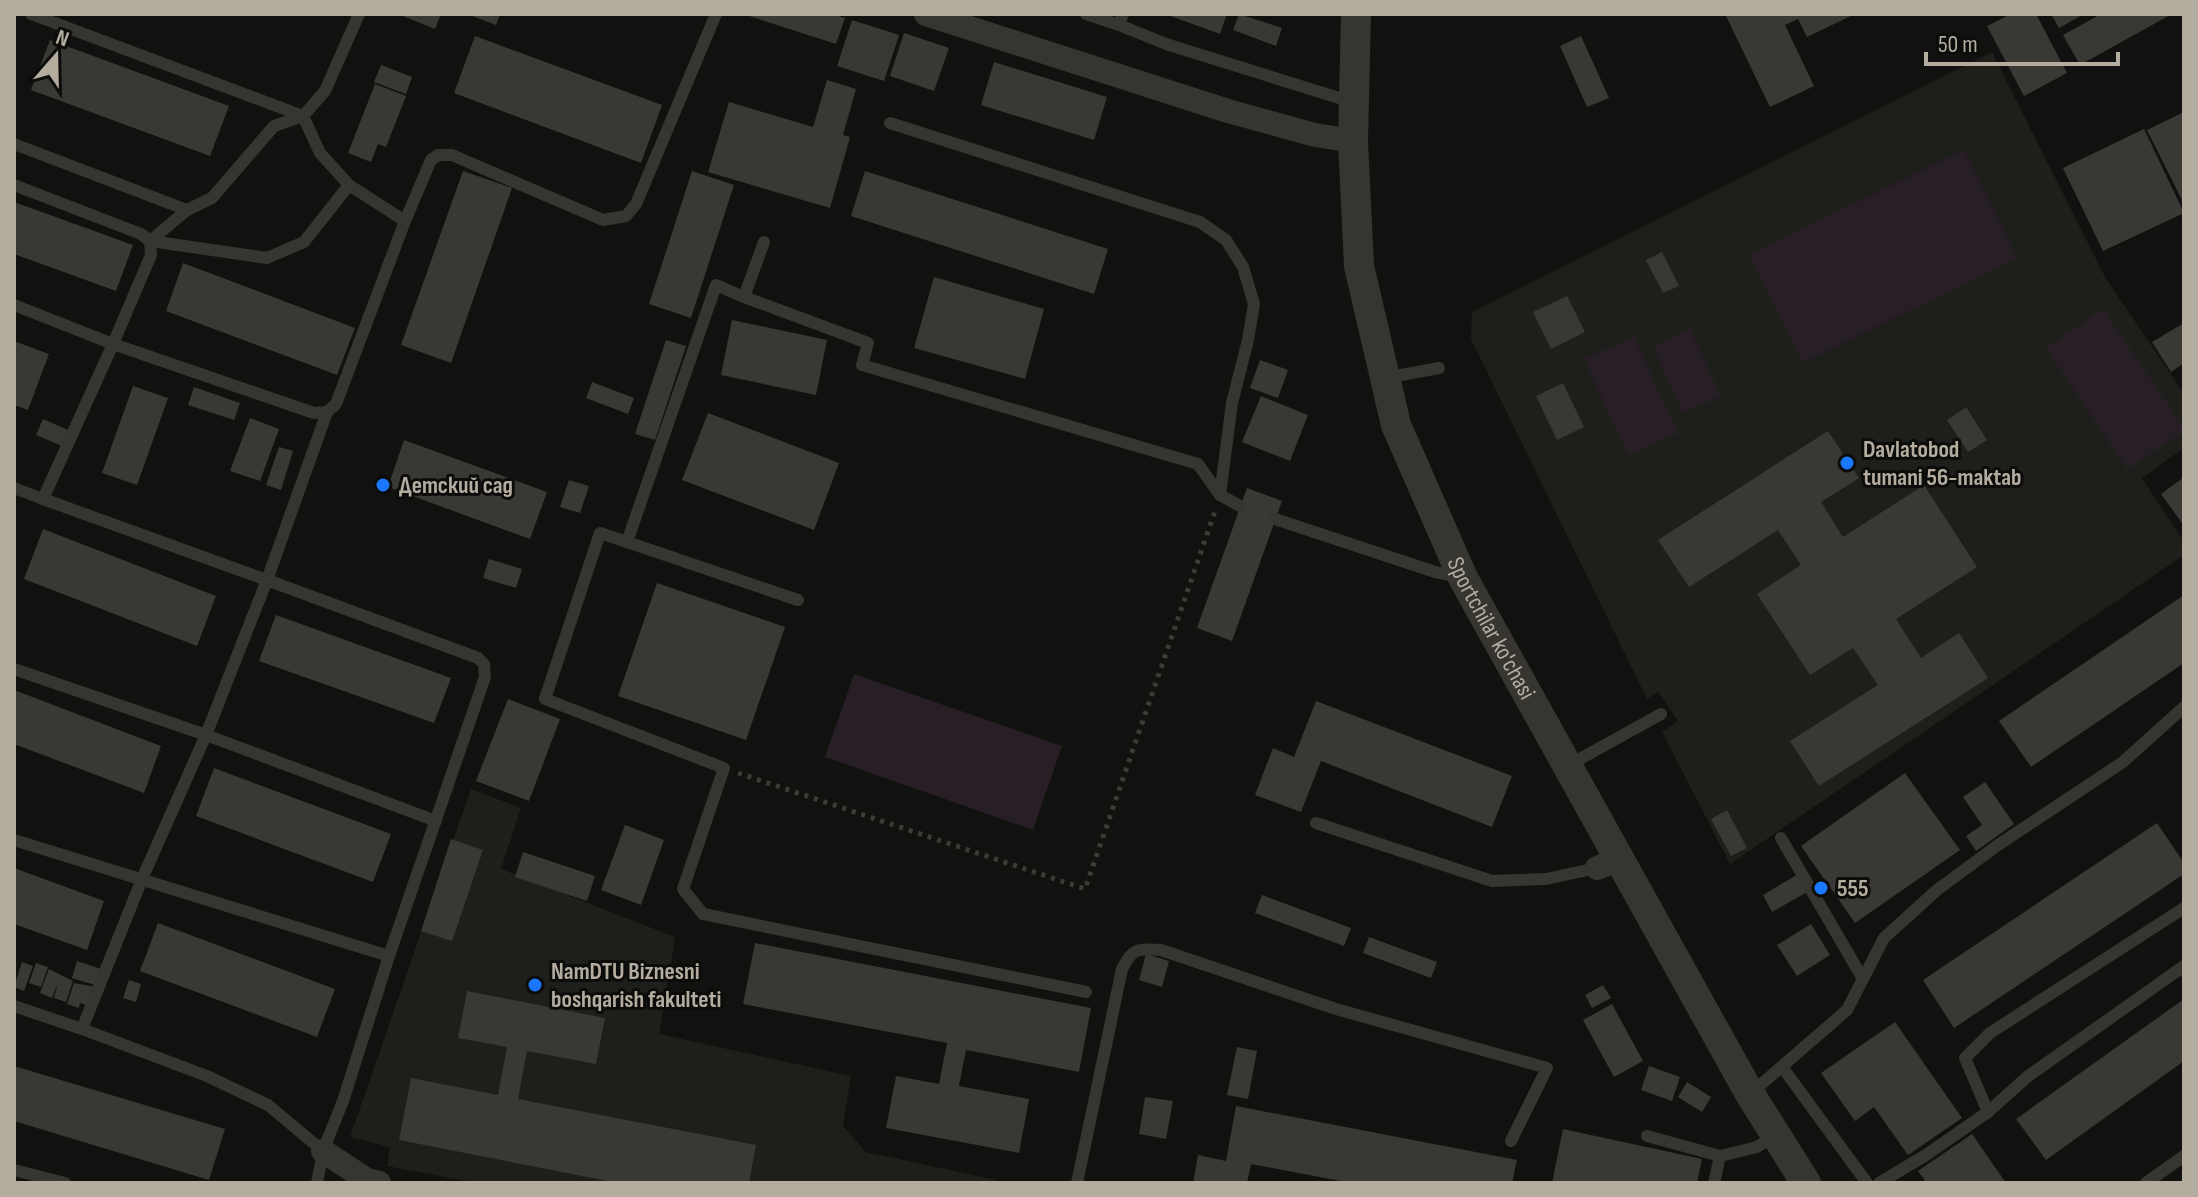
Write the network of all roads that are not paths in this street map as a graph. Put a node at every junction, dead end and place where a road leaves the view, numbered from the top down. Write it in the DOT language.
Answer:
graph roads {
  1 [pos="31,14"];
  2 [pos="359,14"];
  3 [pos="716,14"];
  4 [pos="926,14"];
  5 [pos="1086,14"];
  6 [pos="1356,14"];
  7 [pos="1121,20"];
  8 [pos="1354,103"];
  9 [pos="303,116"];
  10 [pos="890,123"];
  11 [pos="1353,141"];
  12 [pos="14,144"];
  13 [pos="14,185"];
  14 [pos="349,185"];
  15 [pos="187,210"];
  16 [pos="405,221"];
  17 [pos="150,241"];
  18 [pos="764,242"];
  19 [pos="744,297"];
  20 [pos="14,305"];
  21 [pos="113,344"];
  22 [pos="1439,368"];
  23 [pos="1385,378"];
  24 [pos="327,412"];
  25 [pos="14,488"];
  26 [pos="1220,495"];
  27 [pos="43,499"];
  28 [pos="1240,506"];
  29 [pos="1275,519"];
  30 [pos="627,542"];
  31 [pos="1463,578"];
  32 [pos="267,580"];
  33 [pos="798,600"];
  34 [pos="14,669"];
  35 [pos="2184,707"];
  36 [pos="1661,714"];
  37 [pos="206,735"];
  38 [pos="1566,767"];
  39 [pos="436,821"];
  40 [pos="1316,823"];
  41 [pos="1781,838"];
  42 [pos="14,840"];
  43 [pos="1608,864"];
  44 [pos="142,879"];
  45 [pos="2184,908"];
  46 [pos="389,956"];
  47 [pos="2184,966"];
  48 [pos="1863,979"];
  49 [pos="1086,992"];
  50 [pos="14,1006"];
  51 [pos="82,1029"];
  52 [pos="1783,1068"];
  53 [pos="1750,1094"];
  54 [pos="1988,1112"];
  55 [pos="1647,1136"];
  56 [pos="1774,1136"];
  57 [pos="1511,1141"];
  58 [pos="323,1151"];
  59 [pos="1720,1156"];
  60 [pos="2184,1156"];
  61 [pos="14,1170"];
  62 [pos="65,1183"];
  63 [pos="317,1183"];
  64 [pos="379,1183"];
  65 [pos="1077,1183"];
  66 [pos="1714,1183"];
  67 [pos="1806,1183"];
  68 [pos="1867,1183"];
  69 [pos="1879,1183"];
  70 [pos="2146,1183"];
  1 -- 9 [label="lane"];
  2 -- 9 [label="lane"];
  3 -- 16 [label="lane"];
  4 -- 11 [label="street"];
  5 -- 7 [label="lane"];
  6 -- 8 [label="street, Sportchilar ko'chasi"];
  7 -- 8 [label="lane"];
  8 -- 11 [label="street, Sportchilar ko'chasi"];
  9 -- 14 [label="lane"];
  9 -- 15 [label="lane"];
  10 -- 26 [label="lane"];
  11 -- 23 [label="street, Sportchilar ko'chasi"];
  12 -- 15 [label="lane"];
  13 -- 17 [label="lane"];
  14 -- 16 [label="lane"];
  14 -- 17 [label="lane"];
  15 -- 17 [label="lane"];
  16 -- 24 [label="lane"];
  17 -- 21 [label="lane"];
  18 -- 19 [label="lane"];
  19 -- 26 [label="lane"];
  19 -- 30 [label="lane"];
  20 -- 21 [label="lane"];
  21 -- 24 [label="lane"];
  21 -- 27 [label="lane"];
  22 -- 23 [label="lane"];
  23 -- 31 [label="street, Sportchilar ko'chasi"];
  24 -- 32 [label="lane"];
  25 -- 27 [label="lane"];
  26 -- 28 [label="lane"];
  27 -- 32 [label="lane"];
  29 -- 31 [label="lane"];
  30 -- 33 [label="lane"];
  30 -- 49 [label="lane"];
  31 -- 38 [label="street, Sportchilar ko'chasi"];
  32 -- 37 [label="lane"];
  32 -- 39 [label="lane"];
  34 -- 37 [label="lane"];
  35 -- 48 [label="lane"];
  36 -- 38 [label="lane"];
  37 -- 39 [label="lane"];
  37 -- 44 [label="lane"];
  38 -- 43 [label="street, Sportchilar ko'chasi"];
  39 -- 46 [label="lane"];
  40 -- 43 [label="lane"];
  41 -- 48 [label="lane"];
  42 -- 44 [label="lane"];
  43 -- 53 [label="street, Sportchilar ko'chasi"];
  44 -- 46 [label="lane"];
  44 -- 51 [label="lane"];
  45 -- 54 [label="lane"];
  46 -- 58 [label="lane"];
  47 -- 54 [label="lane"];
  48 -- 52 [label="lane"];
  50 -- 51 [label="lane"];
  51 -- 58 [label="lane"];
  52 -- 53 [label="lane"];
  52 -- 68 [label="lane"];
  53 -- 56 [label="street, Sportchilar ko'chasi"];
  54 -- 69 [label="lane"];
  55 -- 59 [label="lane"];
  56 -- 59 [label="lane"];
  56 -- 67 [label="street, Sportchilar ko'chasi"];
  57 -- 65 [label="lane"];
  58 -- 63 [label="lane"];
  58 -- 64 [label="street"];
  59 -- 66 [label="lane"];
  60 -- 70 [label="lane"];
  61 -- 62 [label="lane"];
}
